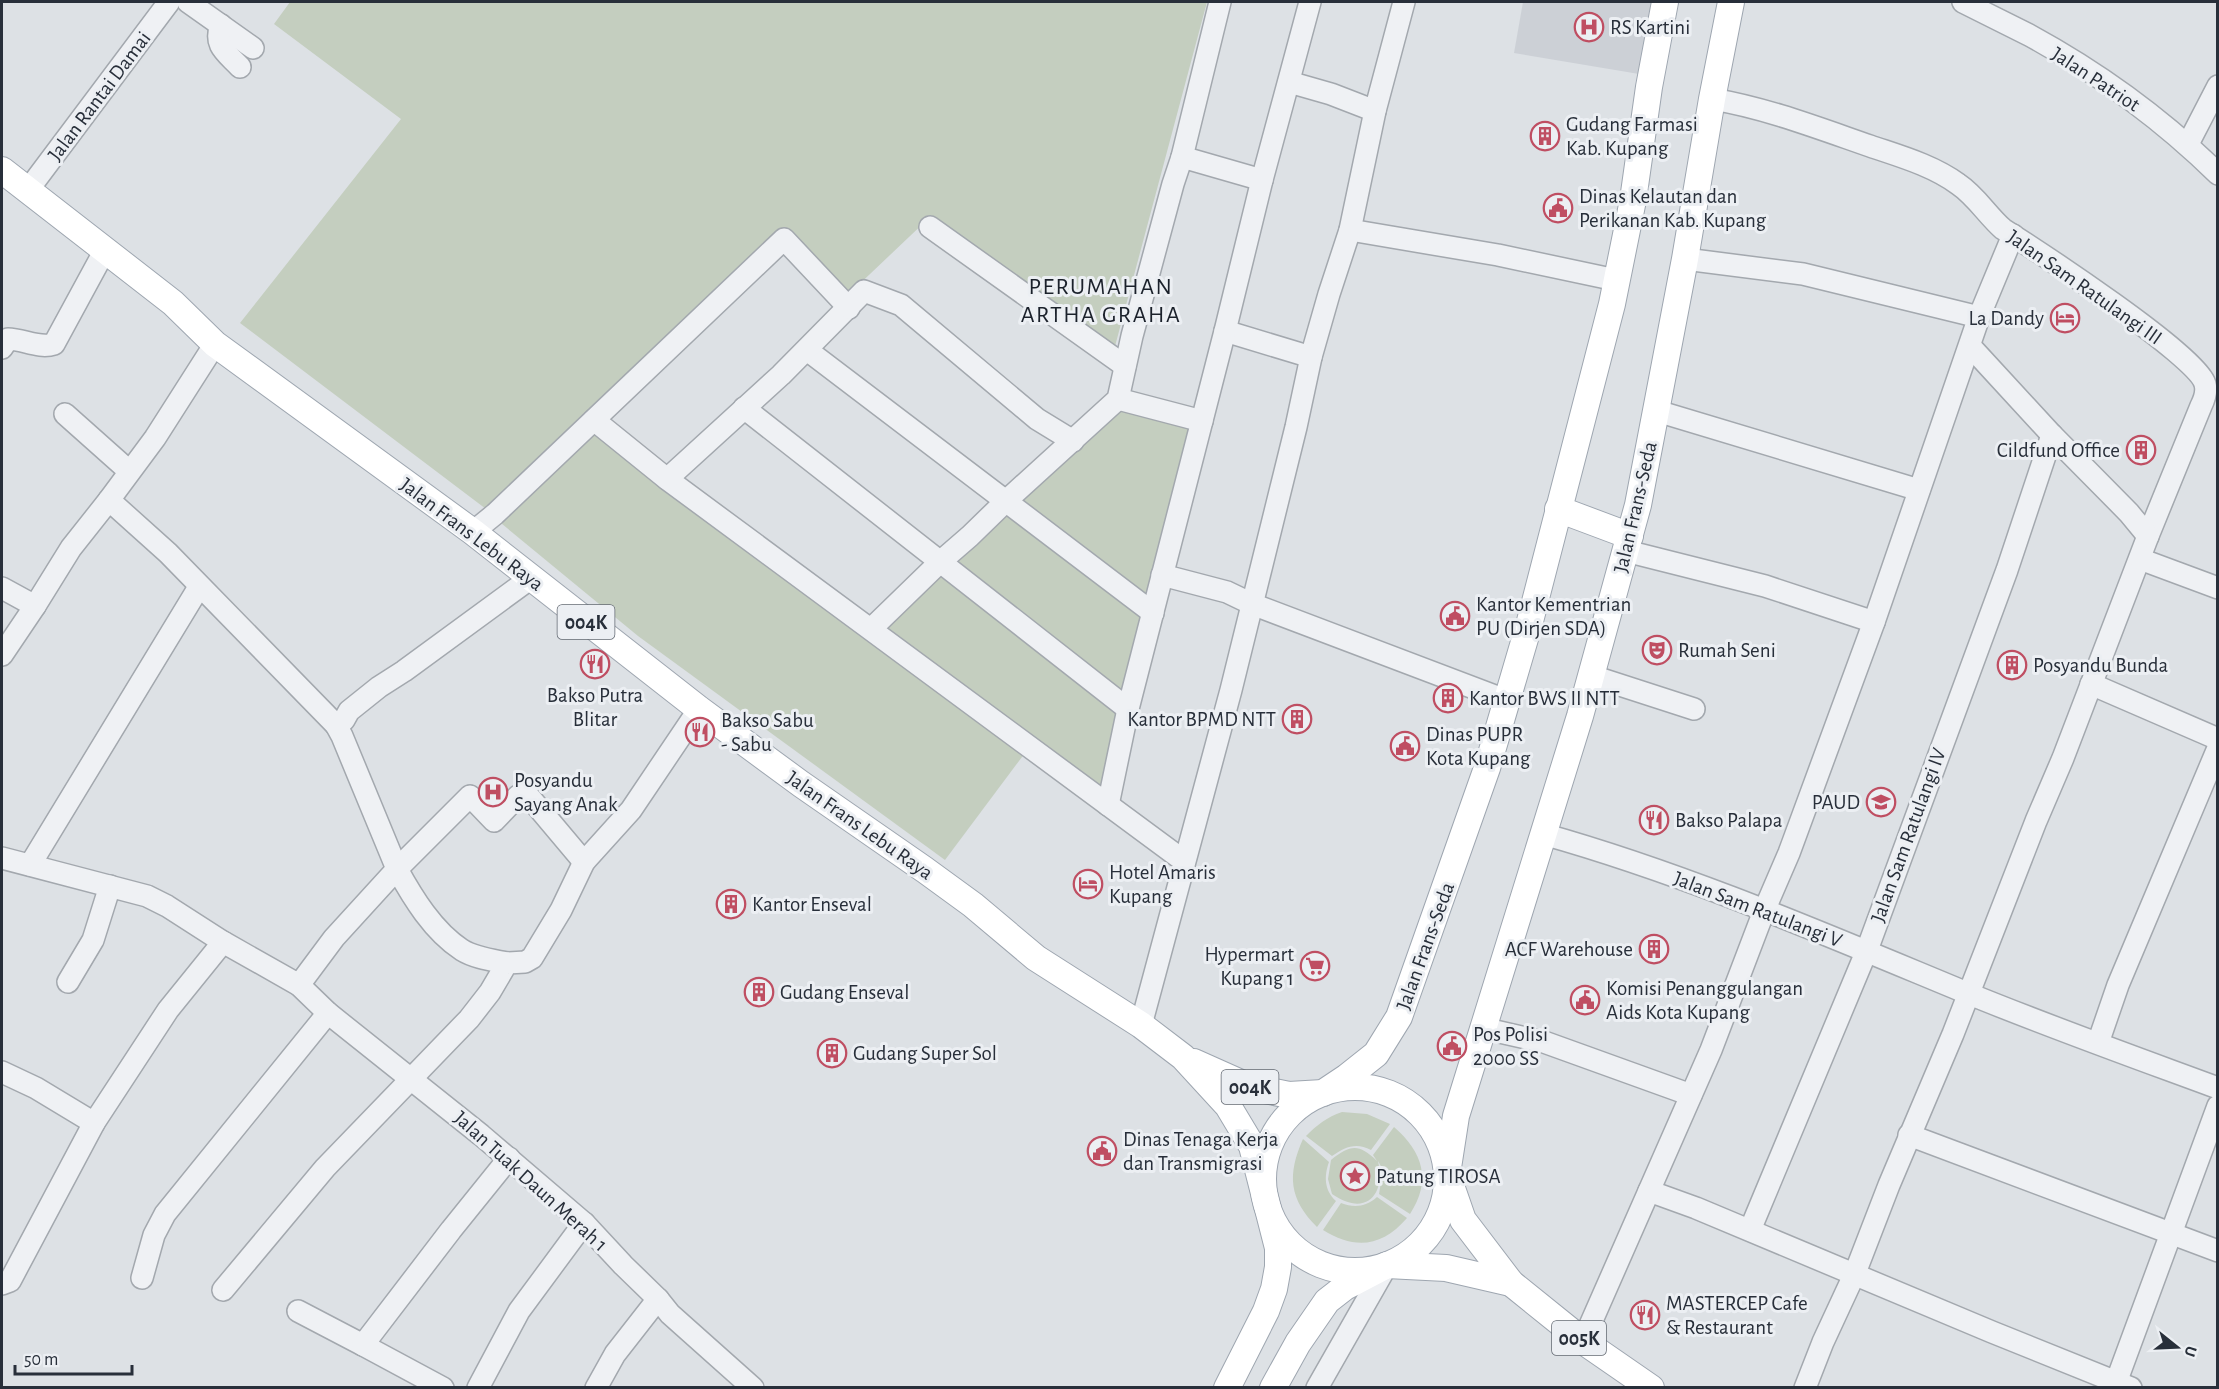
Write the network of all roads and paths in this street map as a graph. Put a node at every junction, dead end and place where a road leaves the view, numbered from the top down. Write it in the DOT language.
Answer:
graph roads {
  1 [pos="170,2"];
  2 [pos="188,2"];
  3 [pos="1220,2"];
  4 [pos="1310,2"];
  5 [pos="1404,2"];
  6 [pos="1665,2"];
  7 [pos="1731,2"];
  8 [pos="1963,2"];
  9 [pos="221,25"];
  10 [pos="253,48"];
  11 [pos="240,67"];
  12 [pos="1289,82"];
  13 [pos="2217,86"];
  14 [pos="1712,99"];
  15 [pos="1375,111"];
  16 [pos="2188,144"];
  17 [pos="1182,157"];
  18 [pos="2,170"];
  19 [pos="2217,174"];
  20 [pos="1262,180"];
  21 [pos="28,190"];
  22 [pos="930,227"];
  23 [pos="1350,230"];
  24 [pos="2013,235"];
  25 [pos="105,250"];
  26 [pos="1685,259"];
  27 [pos="1616,280"];
  28 [pos="849,308"];
  29 [pos="1979,317"];
  30 [pos="1226,331"];
  31 [pos="215,344"];
  32 [pos="1971,347"];
  33 [pos="2,348"];
  34 [pos="807,350"];
  35 [pos="1311,357"];
  36 [pos="1125,366"];
  37 [pos="1118,399"];
  38 [pos="744,408"];
  39 [pos="1657,411"];
  40 [pos="65,414"];
  41 [pos="594,420"];
  42 [pos="1202,421"];
  43 [pos="2052,435"];
  44 [pos="1073,441"];
  45 [pos="129,471"];
  46 [pos="667,479"];
  47 [pos="1920,490"];
  48 [pos="109,500"];
  49 [pos="1006,501"];
  50 [pos="1558,509"];
  51 [pos="473,532"];
  52 [pos="2148,536"];
  53 [pos="1628,543"];
  54 [pos="2140,559"];
  55 [pos="940,562"];
  56 [pos="1162,575"];
  57 [pos="531,578"];
  58 [pos="199,586"];
  59 [pos="2,588"];
  60 [pos="2217,588"];
  61 [pos="1252,604"];
  62 [pos="35,606"];
  63 [pos="1153,613"];
  64 [pos="1874,622"];
  65 [pos="870,629"];
  66 [pos="2,655"];
  67 [pos="1592,676"];
  68 [pos="2091,684"];
  69 [pos="1508,701"];
  70 [pos="699,709"];
  71 [pos="1128,709"];
  72 [pos="1694,709"];
  73 [pos="336,725"];
  74 [pos="2217,739"];
  75 [pos="2217,748"];
  76 [pos="1108,805"];
  77 [pos="1543,834"];
  78 [pos="2,858"];
  79 [pos="1184,861"];
  80 [pos="584,862"];
  81 [pos="30,865"];
  82 [pos="397,869"];
  83 [pos="110,886"];
  84 [pos="1764,911"];
  85 [pos="223,942"];
  86 [pos="1867,950"];
  87 [pos="507,963"];
  88 [pos="69,982"];
  89 [pos="299,985"];
  90 [pos="1969,994"];
  91 [pos="328,1012"];
  92 [pos="1141,1026"];
  93 [pos="1482,1028"];
  94 [pos="2098,1043"];
  95 [pos="1183,1057"];
  96 [pos="2,1072"];
  97 [pos="411,1078"];
  98 [pos="2217,1088"];
  99 [pos="1323,1093"];
  100 [pos="1691,1095"];
  101 [pos="2217,1106"];
  102 [pos="94,1124"];
  103 [pos="1910,1135"];
  104 [pos="509,1158"];
  105 [pos="1446,1174"];
  106 [pos="1649,1191"];
  107 [pos="1266,1202"];
  108 [pos="584,1223"];
  109 [pos="1750,1230"];
  110 [pos="2170,1234"];
  111 [pos="2217,1251"];
  112 [pos="1387,1265"];
  113 [pos="1855,1273"];
  114 [pos="142,1278"];
  115 [pos="1511,1283"];
  116 [pos="2,1284"];
  117 [pos="223,1290"];
  118 [pos="658,1299"];
  119 [pos="298,1311"];
  120 [pos="1583,1341"];
  121 [pos="363,1345"];
  122 [pos="2120,1385"];
  123 [pos="443,1388"];
  124 [pos="478,1388"];
  125 [pos="596,1388"];
  126 [pos="753,1388"];
  127 [pos="1227,1388"];
  128 [pos="1273,1388"];
  129 [pos="1317,1388"];
  130 [pos="1651,1388"];
  131 [pos="1805,1388"];
  1 -- 21 [label="street, Jalan Rantai Damai"];
  2 -- 9 [label="street"];
  3 -- 17 [label="street"];
  4 -- 12 [label="street"];
  5 -- 15 [label="street"];
  6 -- 27 [label="main road, Jalan Frans-Seda"];
  7 -- 14 [label="main road, Jalan Frans-Seda"];
  8 -- 16 [label="street, Jalan Patriot"];
  9 -- 10 [label="street"];
  9 -- 11 [label="street"];
  12 -- 15 [label="street"];
  12 -- 20 [label="street"];
  13 -- 16 [label="street"];
  14 -- 24 [label="street, Jalan Sam Ratulangi III"];
  14 -- 26 [label="main road, Jalan Frans-Seda"];
  15 -- 23 [label="street"];
  16 -- 19 [label="street, Jalan Patriot"];
  17 -- 20 [label="street"];
  17 -- 36 [label="street"];
  18 -- 21 [label="main road, Jalan Frans Lebu Raya / 004K"];
  20 -- 30 [label="street"];
  21 -- 25 [label="main road, Jalan Frans Lebu Raya / 004K"];
  22 -- 36 [label="street"];
  23 -- 27 [label="street"];
  23 -- 35 [label="street"];
  24 -- 29 [label="street"];
  24 -- 52 [label="street, Jalan Sam Ratulangi III"];
  25 -- 31 [label="main road, Jalan Frans Lebu Raya / 004K"];
  25 -- 33 [label="street"];
  26 -- 29 [label="street"];
  26 -- 39 [label="main road, Jalan Frans-Seda"];
  27 -- 50 [label="main road, Jalan Frans-Seda"];
  28 -- 34 [label="street"];
  28 -- 41 [label="street"];
  28 -- 44 [label="street"];
  29 -- 32 [label="street"];
  30 -- 35 [label="street"];
  30 -- 42 [label="street"];
  31 -- 45 [label="street"];
  31 -- 51 [label="main road, Jalan Frans Lebu Raya / 004K"];
  32 -- 43 [label="street"];
  32 -- 47 [label="street"];
  34 -- 38 [label="street"];
  34 -- 49 [label="street"];
  35 -- 61 [label="street"];
  36 -- 37 [label="street"];
  37 -- 42 [label="street"];
  37 -- 44 [label="street"];
  38 -- 46 [label="street"];
  38 -- 55 [label="street"];
  39 -- 47 [label="street"];
  39 -- 53 [label="main road, Jalan Frans-Seda"];
  40 -- 45 [label="street"];
  41 -- 46 [label="street"];
  41 -- 51 [label="street"];
  42 -- 56 [label="street"];
  43 -- 52 [label="street"];
  43 -- 86 [label="street, Jalan Sam Ratulangi IV"];
  44 -- 49 [label="street"];
  45 -- 48 [label="street"];
  46 -- 65 [label="street"];
  47 -- 64 [label="street"];
  48 -- 58 [label="street"];
  48 -- 62 [label="street"];
  49 -- 55 [label="street"];
  49 -- 63 [label="street"];
  50 -- 53 [label="main road"];
  50 -- 69 [label="main road, Jalan Frans-Seda"];
  51 -- 57 [label="main road, Jalan Frans Lebu Raya / 004K"];
  52 -- 54 [label="street, Jalan Sam Ratulangi III"];
  53 -- 64 [label="street"];
  53 -- 67 [label="main road, Jalan Frans-Seda"];
  54 -- 60 [label="street"];
  54 -- 68 [label="street, Jalan Sam Ratulangi III"];
  55 -- 65 [label="street"];
  55 -- 71 [label="street"];
  56 -- 61 [label="street"];
  56 -- 63 [label="street"];
  57 -- 70 [label="main road, Jalan Frans Lebu Raya / 004K"];
  57 -- 73 [label="street"];
  58 -- 73 [label="street"];
  58 -- 81 [label="street"];
  59 -- 62 [label="street"];
  61 -- 69 [label="street"];
  61 -- 79 [label="street"];
  62 -- 66 [label="street"];
  63 -- 71 [label="street"];
  64 -- 84 [label="street"];
  65 -- 76 [label="street"];
  67 -- 72 [label="street"];
  67 -- 77 [label="main road, Jalan Frans-Seda"];
  68 -- 74 [label="street"];
  68 -- 90 [label="street, Jalan Sam Ratulangi III"];
  69 -- 99 [label="main road, Jalan Frans-Seda"];
  70 -- 80 [label="street"];
  70 -- 92 [label="main road, Jalan Frans Lebu Raya / 004K"];
  71 -- 76 [label="street"];
  73 -- 82 [label="street"];
  75 -- 94 [label="street"];
  76 -- 79 [label="street"];
  77 -- 84 [label="street, Jalan Sam Ratulangi V"];
  77 -- 93 [label="main road, Jalan Frans-Seda"];
  78 -- 81 [label="street, Jalan Tuak Daun Merah 1"];
  79 -- 92 [label="street"];
  80 -- 82 [label="street"];
  80 -- 87 [label="street"];
  81 -- 83 [label="street, Jalan Tuak Daun Merah 1"];
  82 -- 87 [label="street"];
  82 -- 89 [label="street"];
  83 -- 85 [label="street, Jalan Tuak Daun Merah 1"];
  83 -- 88 [label="street"];
  84 -- 86 [label="street, Jalan Sam Ratulangi V"];
  84 -- 100 [label="street"];
  85 -- 89 [label="street, Jalan Tuak Daun Merah 1"];
  85 -- 102 [label="street"];
  86 -- 90 [label="street, Jalan Sam Ratulangi V"];
  86 -- 109 [label="street, Jalan Sam Ratulangi IV"];
  87 -- 97 [label="street"];
  89 -- 91 [label="street, Jalan Tuak Daun Merah 1"];
  90 -- 94 [label="street, Jalan Sam Ratulangi V"];
  90 -- 103 [label="street, Jalan Sam Ratulangi III"];
  91 -- 97 [label="street, Jalan Tuak Daun Merah 1"];
  91 -- 114 [label="street"];
  92 -- 95 [label="main road, Jalan Frans Lebu Raya / 004K"];
  93 -- 100 [label="street"];
  93 -- 105 [label="main road, Jalan Frans-Seda"];
  94 -- 98 [label="street, Jalan Sam Ratulangi V"];
  95 -- 99 [label="main road, Jalan Frans Lebu Raya / 004K"];
  95 -- 107 [label="main road, Jalan Frans Lebu Raya / 004K"];
  96 -- 102 [label="street"];
  97 -- 104 [label="street, Jalan Tuak Daun Merah 1"];
  97 -- 117 [label="street"];
  99 -- 105 [label="main road"];
  99 -- 107 [label="main road"];
  100 -- 106 [label="street"];
  101 -- 110 [label="street"];
  102 -- 116 [label="street"];
  103 -- 110 [label="street"];
  103 -- 113 [label="street, Jalan Sam Ratulangi III"];
  104 -- 108 [label="street, Jalan Tuak Daun Merah 1"];
  104 -- 121 [label="street"];
  105 -- 112 [label="main road"];
  105 -- 115 [label="main road, 005K"];
  106 -- 109 [label="street"];
  106 -- 120 [label="street"];
  107 -- 112 [label="main road"];
  107 -- 127 [label="main road"];
  108 -- 118 [label="street, Jalan Tuak Daun Merah 1"];
  108 -- 124 [label="street"];
  109 -- 113 [label="street"];
  110 -- 111 [label="street"];
  110 -- 122 [label="street"];
  112 -- 115 [label="main road, 005K"];
  112 -- 128 [label="main road"];
  112 -- 129 [label="street"];
  113 -- 122 [label="street"];
  113 -- 131 [label="street, Jalan Sam Ratulangi III"];
  115 -- 120 [label="main road, 005K"];
  118 -- 125 [label="street"];
  118 -- 126 [label="street, Jalan Tuak Daun Merah 1"];
  119 -- 121 [label="street"];
  120 -- 130 [label="main road, 005K"];
  121 -- 123 [label="street"];
}
